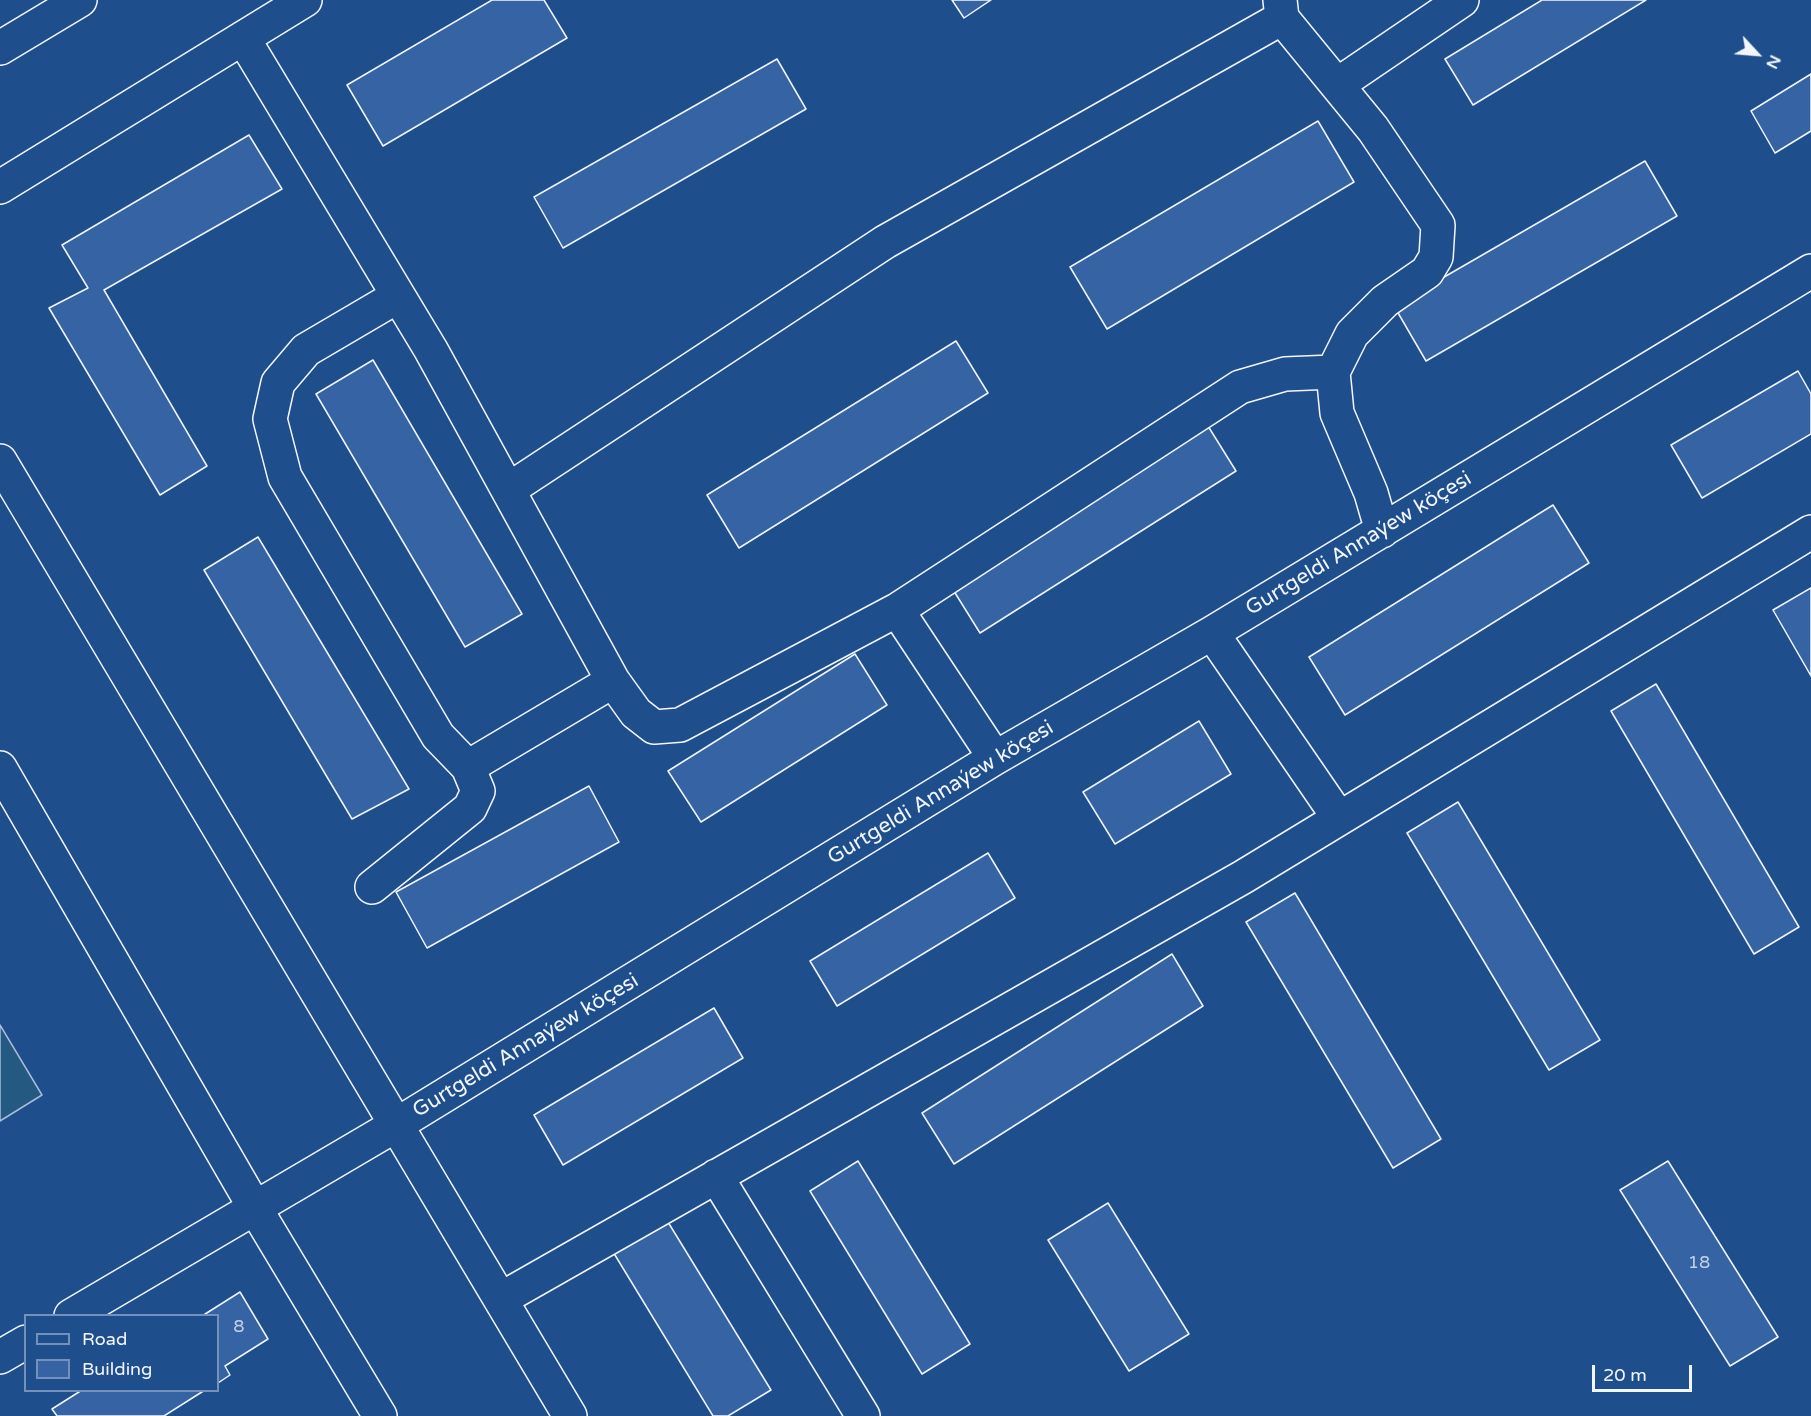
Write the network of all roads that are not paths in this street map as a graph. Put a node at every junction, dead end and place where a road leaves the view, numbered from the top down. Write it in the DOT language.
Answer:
graph roads {
  1 [pos="80,0"];
  2 [pos="305,0"];
  3 [pos="1462,0"];
  4 [pos="1281,9"];
  5 [pos="243,38"];
  6 [pos="0,48"];
  7 [pos="1337,85"];
  8 [pos="0,187"];
  9 [pos="1811,272"];
  10 [pos="398,296"];
  11 [pos="1333,372"];
  12 [pos="0,461"];
  13 [pos="508,490"];
  14 [pos="1382,531"];
  15 [pos="1811,532"];
  16 [pos="897,610"];
  17 [pos="1212,633"];
  18 [pos="613,681"];
  19 [pos="995,758"];
  20 [pos="468,767"];
  21 [pos="0,768"];
  22 [pos="1339,818"];
  23 [pos="372,887"];
  24 [pos="396,1125"];
  25 [pos="716,1176"];
  26 [pos="255,1208"];
  27 [pos="501,1299"];
  28 [pos="74,1314"];
  29 [pos="24,1343"];
  30 [pos="0,1357"];
  31 [pos="380,1416"];
  32 [pos="570,1416"];
  33 [pos="863,1416"];
  1 -- 6 [label="main road"];
  2 -- 5 [label="main road"];
  3 -- 7 [label="main road"];
  4 -- 7 [label="main road"];
  4 -- 13 [label="main road"];
  5 -- 8 [label="main road"];
  5 -- 10 [label="main road"];
  7 -- 11 [label="main road"];
  9 -- 14 [label="main road, Gurtgeldi Annaýew köçesi"];
  10 -- 13 [label="main road"];
  10 -- 20 [label="main road"];
  11 -- 14 [label="main road"];
  11 -- 16 [label="main road"];
  12 -- 24 [label="main road"];
  13 -- 18 [label="main road"];
  14 -- 17 [label="main road, Gurtgeldi Annaýew köçesi"];
  15 -- 22 [label="main road"];
  16 -- 18 [label="main road"];
  16 -- 19 [label="main road"];
  17 -- 19 [label="main road, Gurtgeldi Annaýew köçesi"];
  17 -- 22 [label="main road"];
  18 -- 20 [label="main road"];
  19 -- 24 [label="main road, Gurtgeldi Annaýew köçesi"];
  20 -- 23 [label="main road"];
  21 -- 26 [label="main road"];
  22 -- 25 [label="main road"];
  24 -- 26 [label="main road, Gurtgeldi Annaýew köçesi"];
  24 -- 27 [label="main road"];
  25 -- 27 [label="main road"];
  25 -- 33 [label="main road"];
  26 -- 28 [label="main road, Gurtgeldi Annaýew köçesi"];
  26 -- 31 [label="main road"];
  27 -- 32 [label="main road"];
  29 -- 30 [label="main road"];
}
